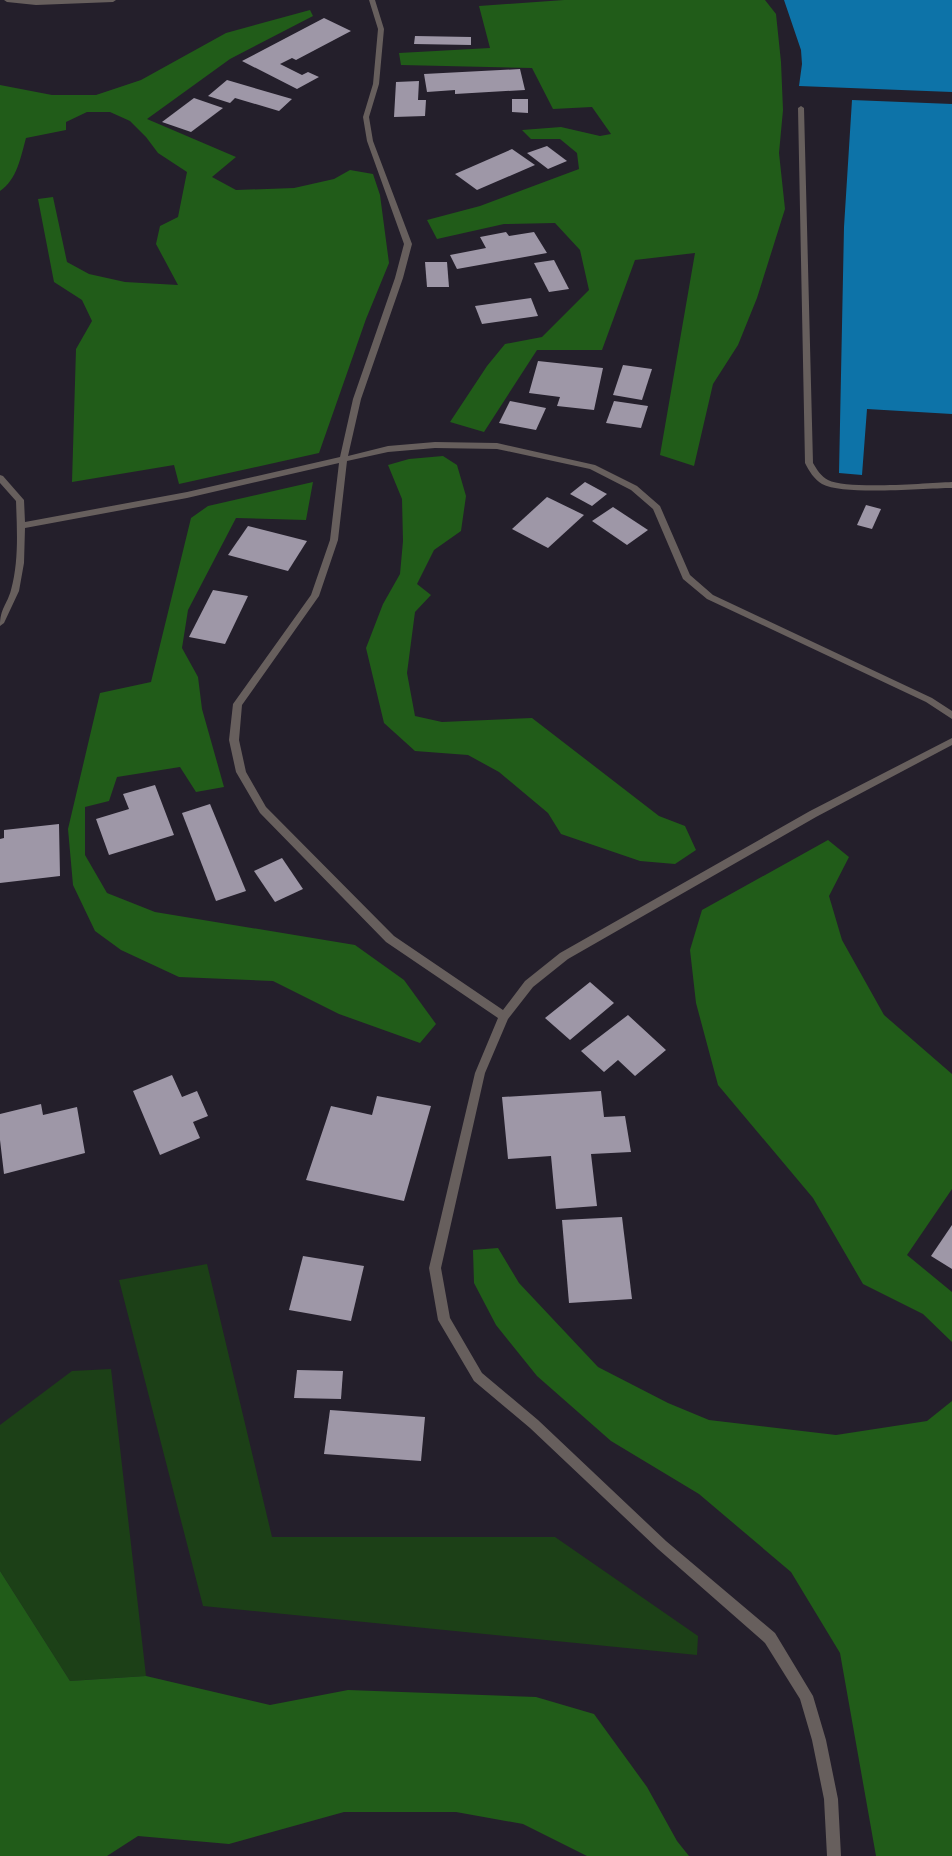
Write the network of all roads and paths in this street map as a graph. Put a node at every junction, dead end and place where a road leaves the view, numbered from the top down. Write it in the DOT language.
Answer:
graph roads {
  1 [pos="7,0"];
  2 [pos="113,0"];
  3 [pos="372,0"];
  4 [pos="800,108"];
  5 [pos="343,460"];
  6 [pos="0,478"];
  7 [pos="952,485"];
  8 [pos="21,526"];
  9 [pos="0,623"];
  10 [pos="952,716"];
  11 [pos="952,741"];
  12 [pos="504,1016"];
  13 [pos="834,1856"];
  1 -- 2 [label="street"];
  3 -- 5 [label="street"];
  4 -- 7 [label="street"];
  5 -- 8 [label="street"];
  5 -- 10 [label="street"];
  5 -- 12 [label="street"];
  6 -- 8 [label="street"];
  8 -- 9 [label="street"];
  11 -- 12 [label="street"];
  12 -- 13 [label="street"];
}
